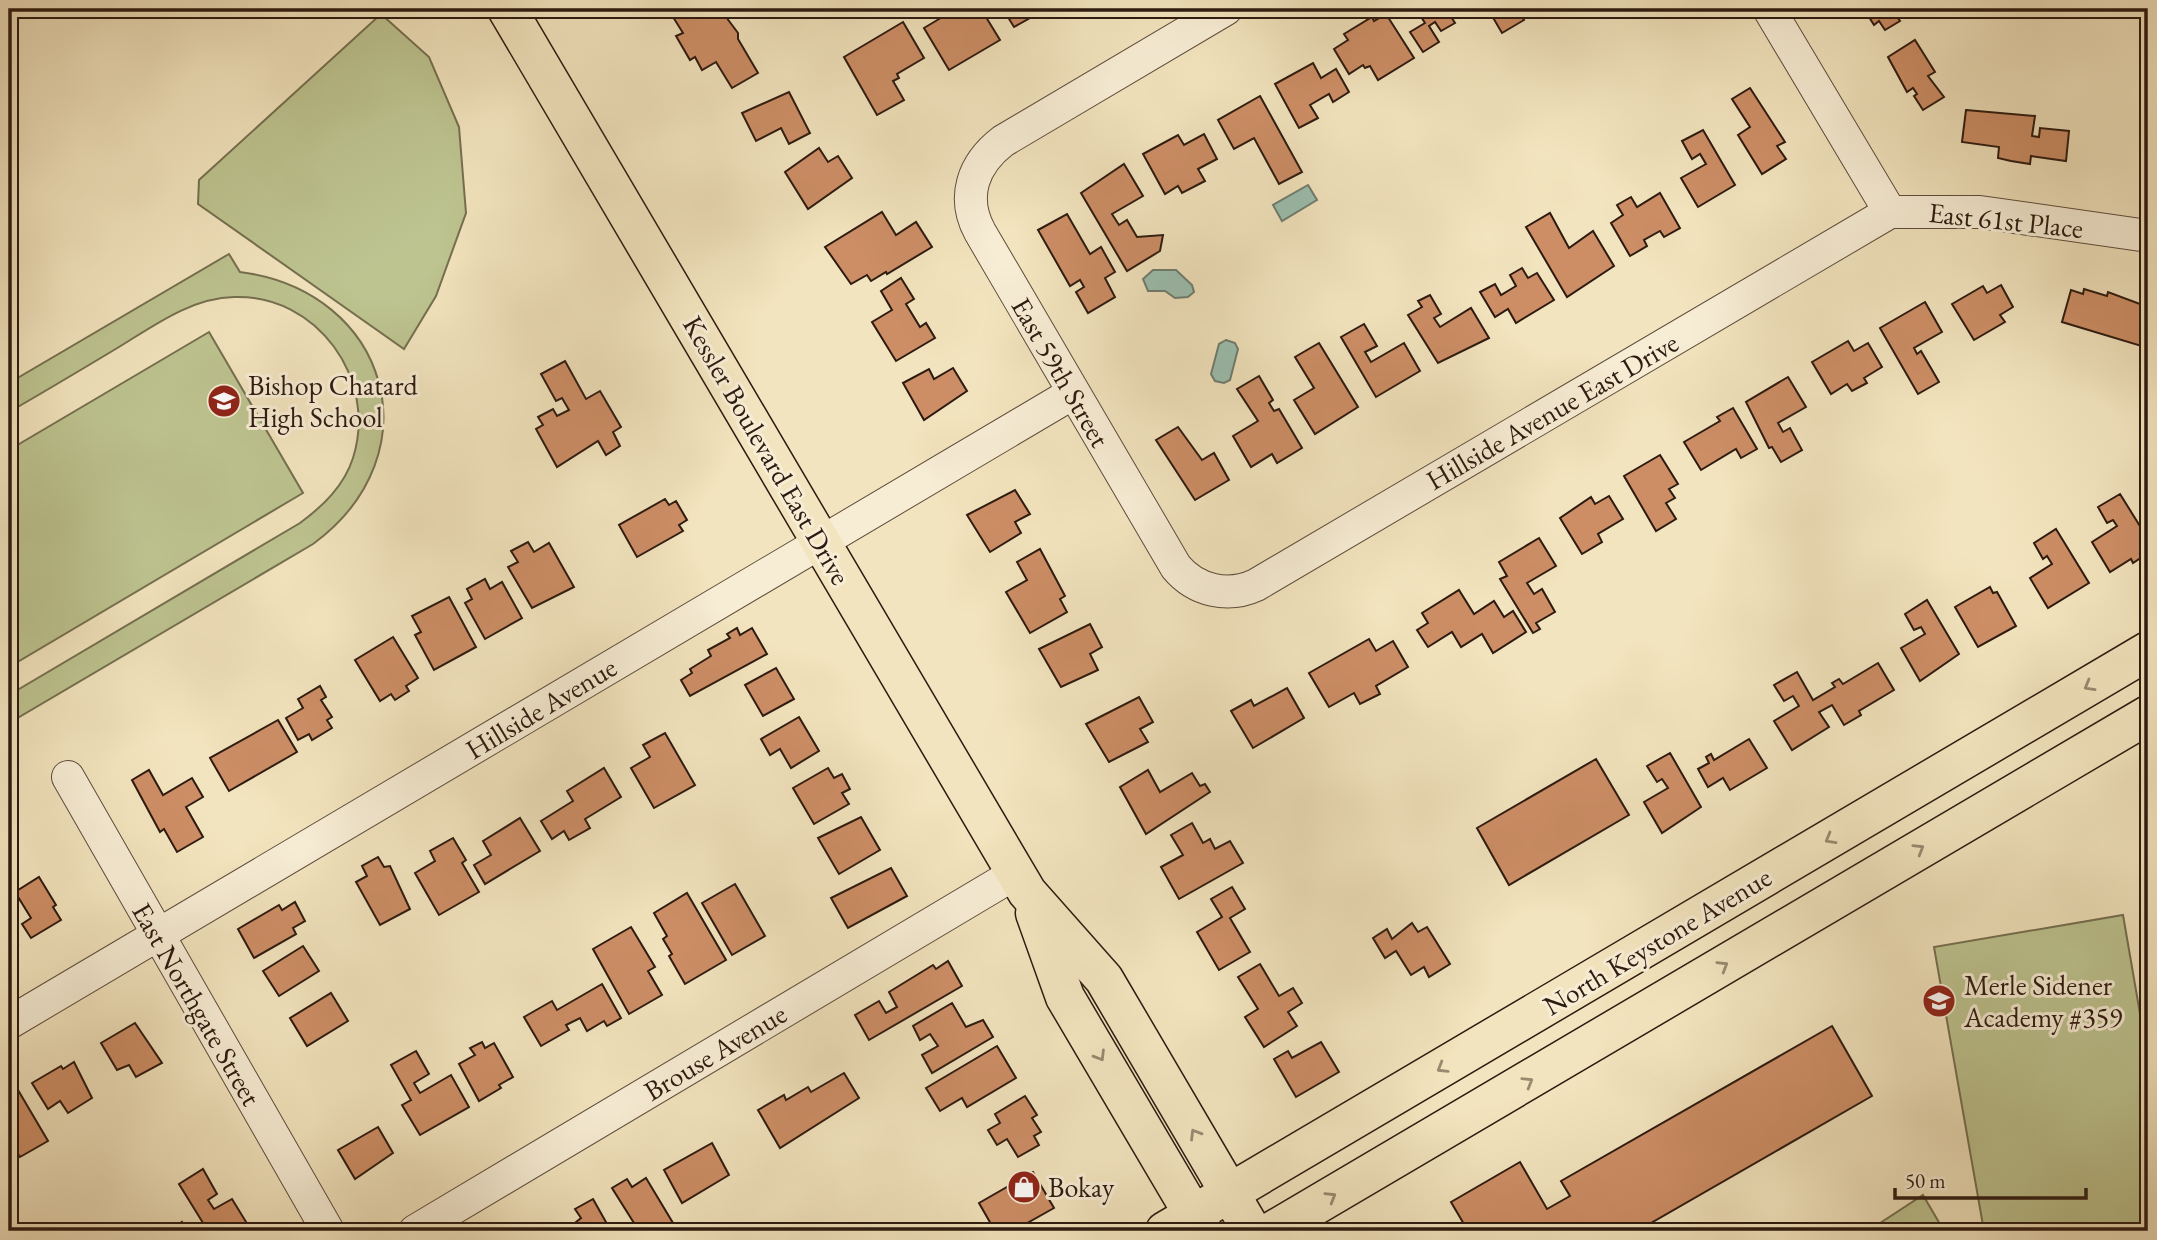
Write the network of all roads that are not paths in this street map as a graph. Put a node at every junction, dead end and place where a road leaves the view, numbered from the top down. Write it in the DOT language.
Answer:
graph roads {
  1 [pos="507,9"];
  2 [pos="1226,9"];
  3 [pos="1769,9"];
  4 [pos="1890,212"];
  5 [pos="2148,236"];
  6 [pos="1073,393"];
  7 [pos="821,543"];
  8 [pos="1208,589"];
  9 [pos="2148,651"];
  10 [pos="2148,715"];
  11 [pos="68,776"];
  12 [pos="1022,882"];
  13 [pos="157,935"];
  14 [pos="9,1023"];
  15 [pos="1230,1193"];
  16 [pos="1187,1226"];
  17 [pos="328,1231"];
  18 [pos="415,1231"];
  19 [pos="1252,1231"];
  20 [pos="1272,1231"];
  1 -- 7 [label="main road, Kessler Boulevard East Drive"];
  2 -- 6 [label="street, East 59th Street"];
  3 -- 4 [label="street, East 61st Place"];
  4 -- 5 [label="street, East 61st Place"];
  4 -- 8 [label="street, Hillside Avenue East Drive"];
  6 -- 7 [label="street, Hillside Avenue"];
  6 -- 8 [label="street, East 59th Street"];
  7 -- 12 [label="main road, Kessler Boulevard East Drive"];
  7 -- 13 [label="street, Hillside Avenue"];
  9 -- 15 [label="main road, North Keystone Avenue, one-way"];
  20 -- 10 [label="main road, North Keystone Avenue, one-way"];
  11 -- 13 [label="street, East Northgate Street"];
  15 -- 12 [label="main road, Kessler Boulevard East Drive, one-way"];
  12 -- 16 [label="main road, Kessler Boulevard East Drive, one-way"];
  12 -- 18 [label="street, Brouse Avenue"];
  13 -- 14 [label="street, Hillside Avenue"];
  13 -- 17 [label="street, East Northgate Street"];
  15 -- 16 [label="main road, North Keystone Avenue"];
  15 -- 19 [label="main road, Kessler Boulevard East Drive"];
}
